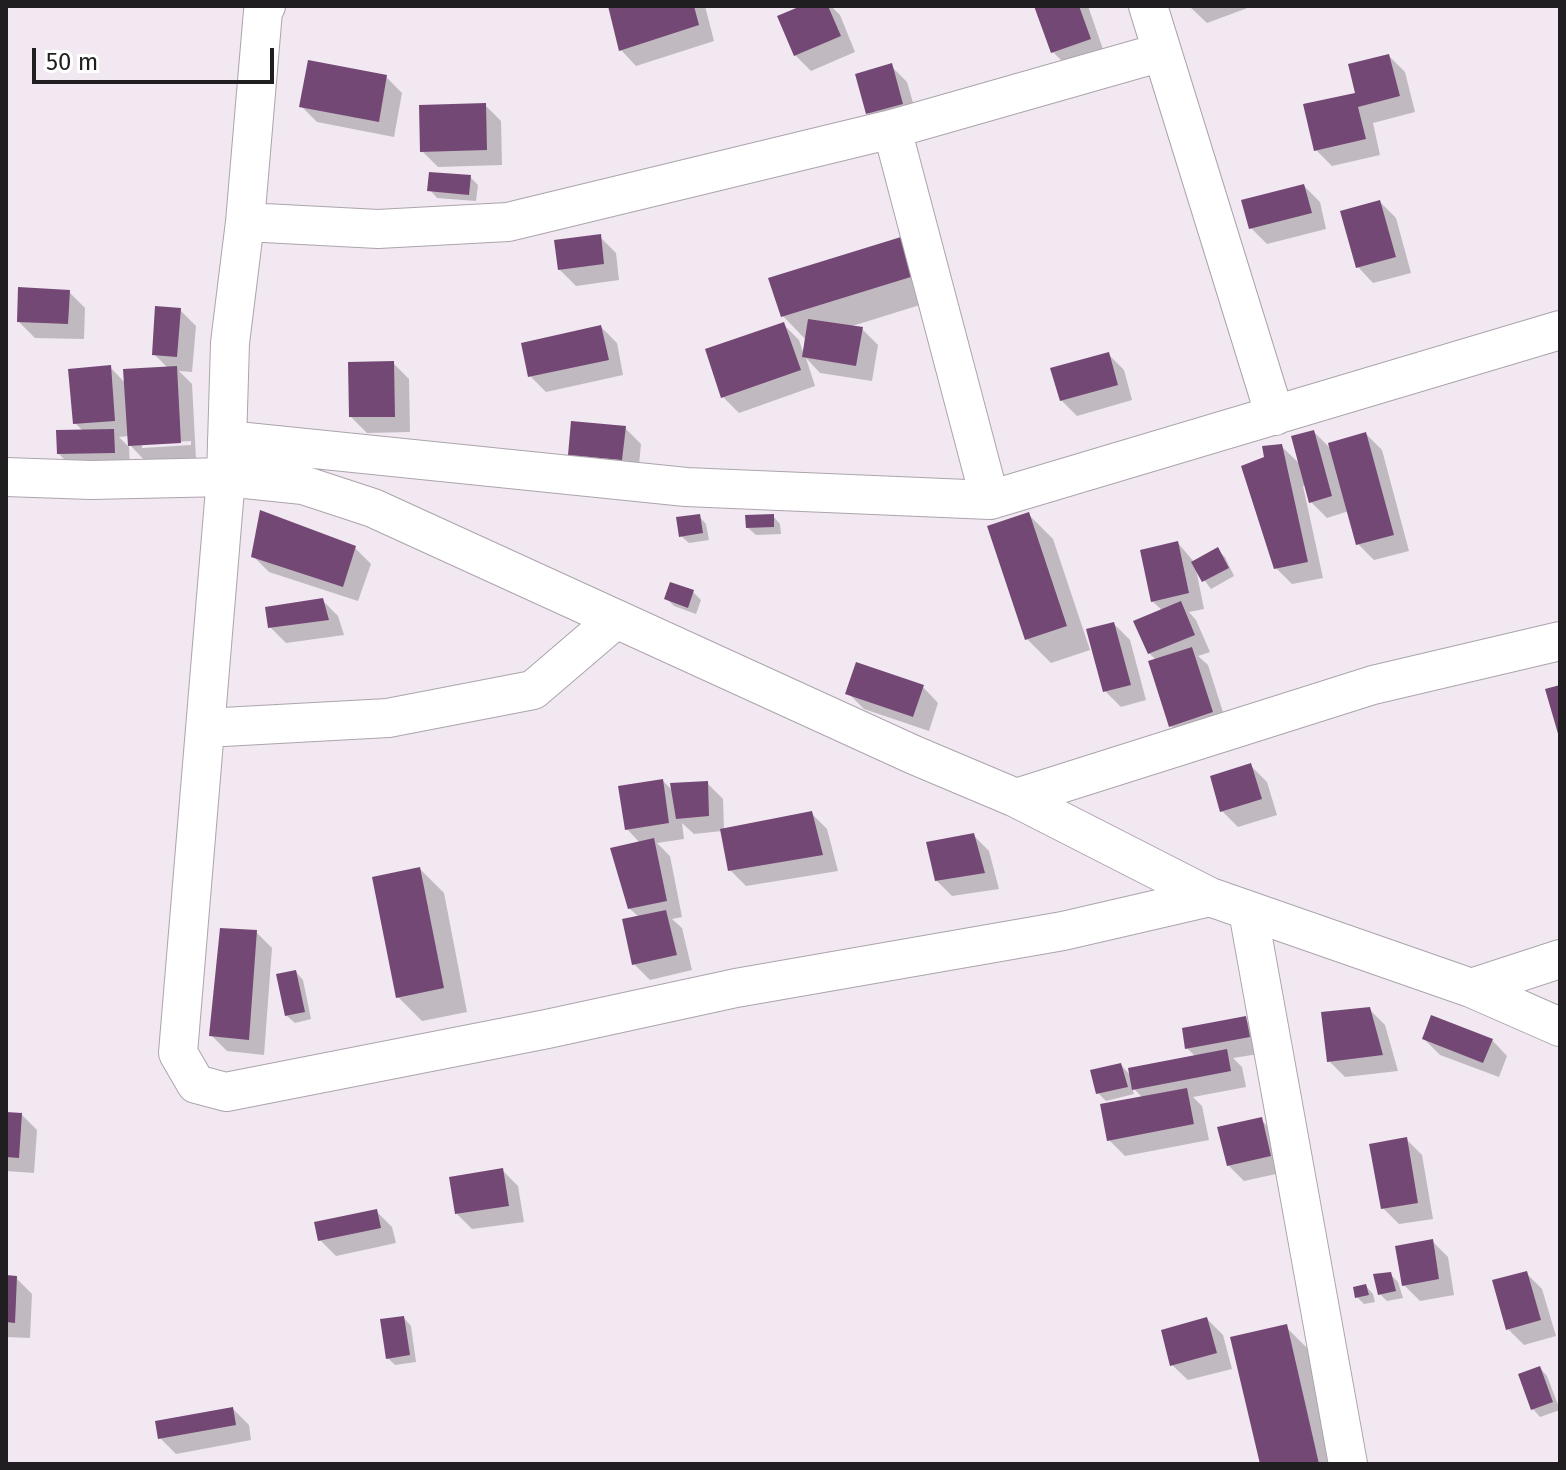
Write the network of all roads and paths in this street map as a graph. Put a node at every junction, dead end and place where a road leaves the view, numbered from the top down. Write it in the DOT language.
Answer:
graph roads {
  1 [pos="1148,6"];
  2 [pos="262,8"];
  3 [pos="1162,52"];
  4 [pos="892,129"];
  5 [pos="245,222"];
  6 [pos="1560,330"];
  7 [pos="1275,416"];
  8 [pos="227,458"];
  9 [pos="6,477"];
  10 [pos="990,500"];
  11 [pos="616,619"];
  12 [pos="1560,641"];
  13 [pos="205,728"];
  14 [pos="1016,798"];
  15 [pos="1210,897"];
  16 [pos="1248,911"];
  17 [pos="1560,959"];
  18 [pos="1471,988"];
  19 [pos="1560,1027"];
  20 [pos="1348,1464"];
  1 -- 3 [label="street"];
  2 -- 5 [label="street"];
  3 -- 4 [label="street"];
  3 -- 7 [label="street"];
  4 -- 5 [label="street"];
  4 -- 10 [label="street"];
  5 -- 8 [label="street"];
  6 -- 7 [label="street"];
  7 -- 10 [label="street"];
  8 -- 9 [label="street"];
  8 -- 10 [label="street"];
  8 -- 11 [label="street"];
  8 -- 13 [label="street"];
  11 -- 13 [label="street"];
  11 -- 14 [label="street"];
  12 -- 14 [label="street"];
  13 -- 15 [label="street"];
  14 -- 15 [label="street"];
  15 -- 16 [label="street"];
  16 -- 18 [label="street"];
  16 -- 20 [label="street"];
  17 -- 18 [label="street"];
  18 -- 19 [label="street"];
}
